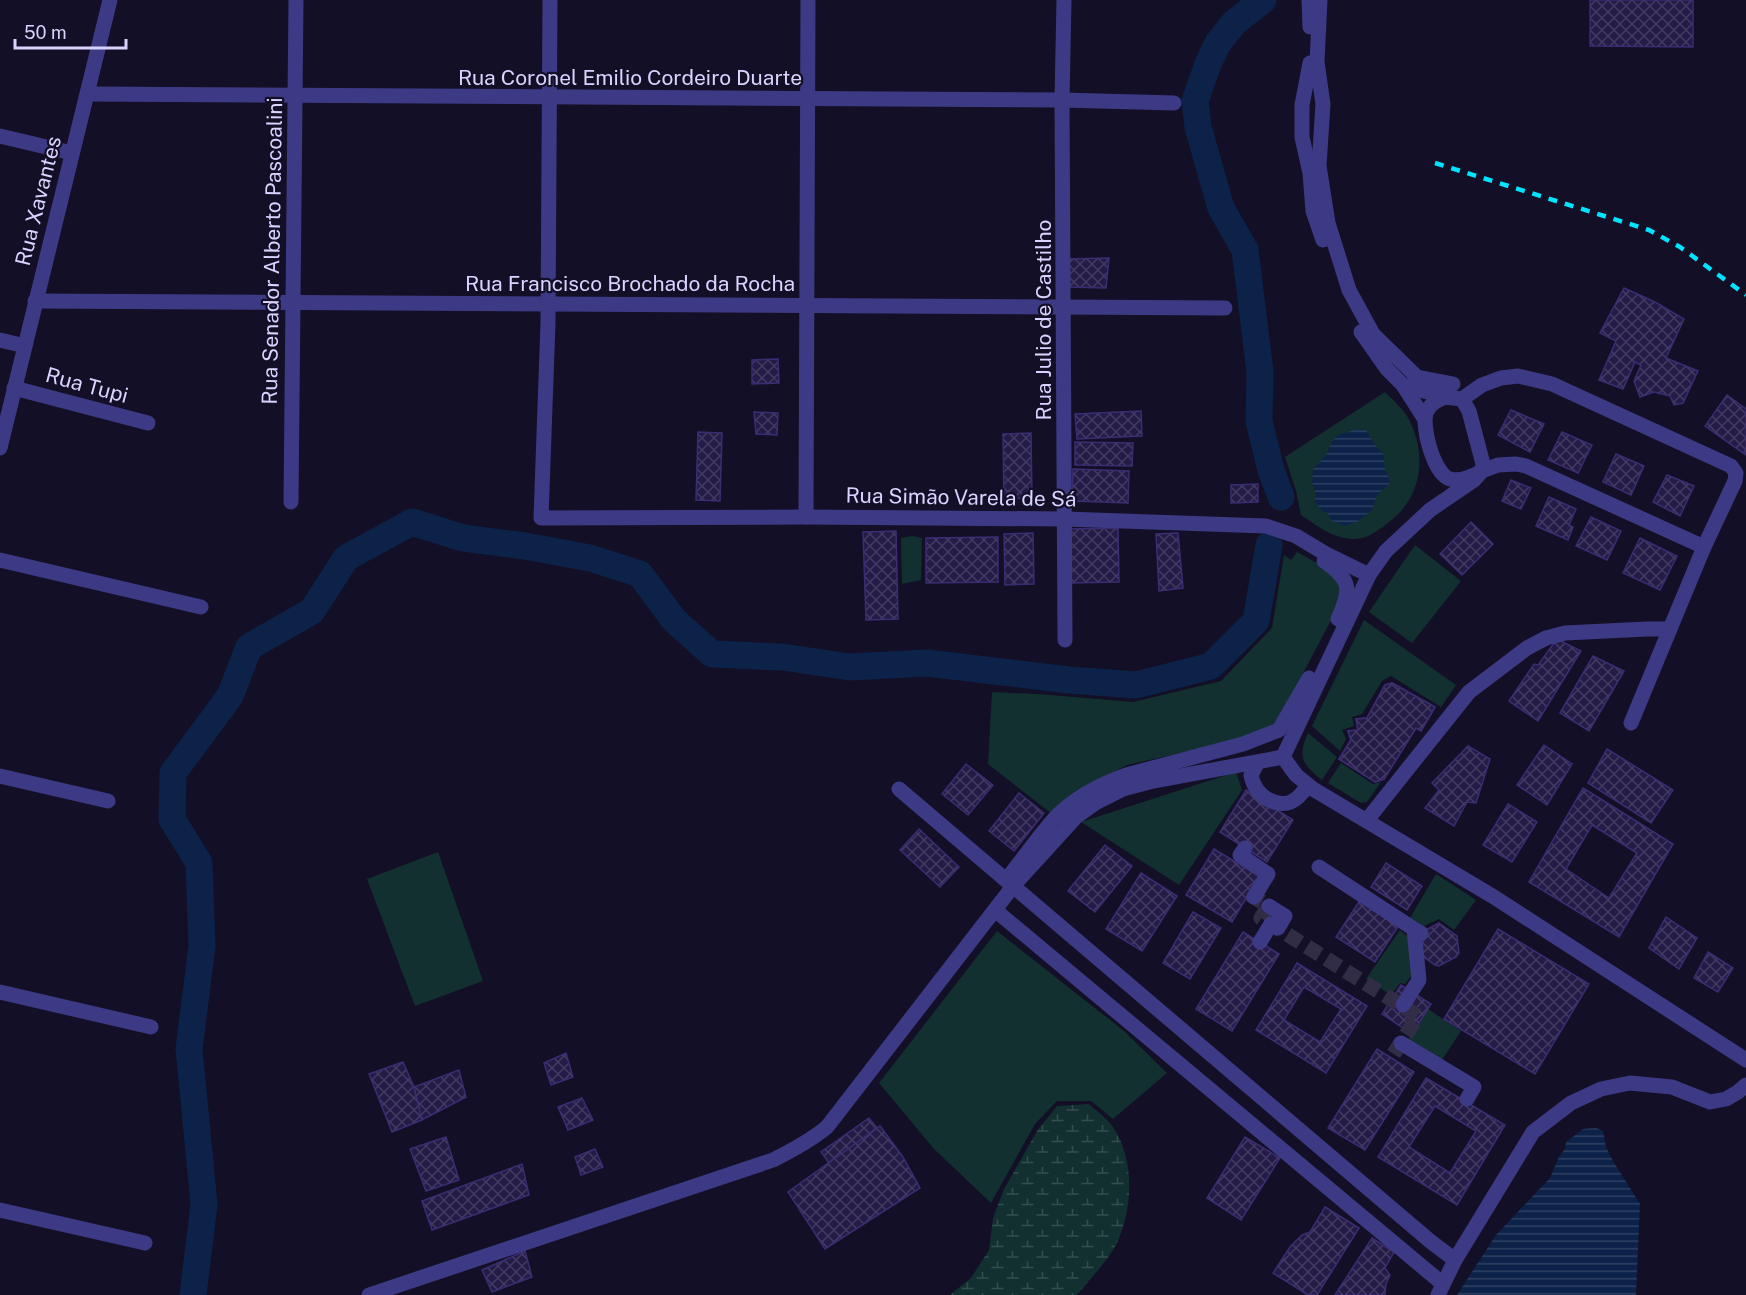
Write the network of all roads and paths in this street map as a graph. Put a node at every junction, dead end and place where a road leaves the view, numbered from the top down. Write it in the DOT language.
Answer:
graph roads {
  1 [pos="110,0"];
  2 [pos="296,0"];
  3 [pos="550,0"];
  4 [pos="808,0"];
  5 [pos="1064,0"];
  6 [pos="1309,0"];
  7 [pos="1320,0"];
  8 [pos="87,94"];
  9 [pos="295,95"];
  10 [pos="549,97"];
  11 [pos="808,99"];
  12 [pos="1062,100"];
  13 [pos="1174,103"];
  14 [pos="0,136"];
  15 [pos="72,153"];
  16 [pos="35,301"];
  17 [pos="293,302"];
  18 [pos="548,304"];
  19 [pos="807,305"];
  20 [pos="1063,307"];
  21 [pos="1226,308"];
  22 [pos="0,340"];
  23 [pos="25,346"];
  24 [pos="1403,385"];
  25 [pos="14,388"];
  26 [pos="1449,390"];
  27 [pos="1462,399"];
  28 [pos="1424,418"];
  29 [pos="148,423"];
  30 [pos="0,448"];
  31 [pos="1482,471"];
  32 [pos="1448,479"];
  33 [pos="291,502"];
  34 [pos="1430,510"];
  35 [pos="806,516"];
  36 [pos="1065,519"];
  37 [pos="1283,538"];
  38 [pos="1704,547"];
  39 [pos="0,560"];
  40 [pos="1369,575"];
  41 [pos="201,607"];
  42 [pos="1670,629"];
  43 [pos="1065,640"];
  44 [pos="1631,723"];
  45 [pos="1283,757"];
  46 [pos="1258,762"];
  47 [pos="0,776"];
  48 [pos="1308,785"];
  49 [pos="899,789"];
  50 [pos="108,801"];
  51 [pos="1366,820"];
  52 [pos="1245,848"];
  53 [pos="1319,867"];
  54 [pos="1010,883"];
  55 [pos="1254,897"];
  56 [pos="1269,906"];
  57 [pos="995,910"];
  58 [pos="1260,942"];
  59 [pos="0,992"];
  60 [pos="1403,1005"];
  61 [pos="151,1027"];
  62 [pos="1401,1043"];
  63 [pos="1746,1060"];
  64 [pos="1746,1085"];
  65 [pos="1467,1099"];
  66 [pos="0,1210"];
  67 [pos="145,1243"];
  68 [pos="1455,1260"];
  69 [pos="1441,1289"];
  70 [pos="369,1295"];
  1 -- 8 [label="street, Rua Xavantes"];
  2 -- 9 [label="street, Rua Senador Alberto Pascoalini"];
  3 -- 10 [label="street"];
  4 -- 11 [label="street"];
  5 -- 12 [label="street, Rua Julio de Castilho"];
  6 -- 24 [label="street"];
  7 -- 26 [label="street"];
  8 -- 9 [label="street, Rua Coronel Emilio Cordeiro Duarte"];
  8 -- 15 [label="street, Rua Xavantes"];
  9 -- 10 [label="street, Rua Coronel Emilio Cordeiro Duarte"];
  9 -- 17 [label="street, Rua Senador Alberto Pascoalini"];
  10 -- 11 [label="street, Rua Coronel Emilio Cordeiro Duarte"];
  10 -- 18 [label="street"];
  11 -- 12 [label="street, Rua Coronel Emilio Cordeiro Duarte"];
  11 -- 19 [label="street"];
  12 -- 13 [label="street, Rua Coronel Emilio Cordeiro Duarte"];
  12 -- 20 [label="street, Rua Julio de Castilho"];
  14 -- 15 [label="street"];
  15 -- 16 [label="street, Rua Xavantes"];
  16 -- 17 [label="street, Rua Francisco Brochado da Rocha"];
  16 -- 23 [label="street, Rua Xavantes"];
  17 -- 18 [label="street, Rua Francisco Brochado da Rocha"];
  17 -- 33 [label="street, Rua Senador Alberto Pascoalini"];
  18 -- 19 [label="street, Rua Francisco Brochado da Rocha"];
  18 -- 35 [label="street, Rua Simão Varela de Sá"];
  19 -- 20 [label="street, Rua Francisco Brochado da Rocha"];
  19 -- 35 [label="street"];
  20 -- 21 [label="street, Rua Francisco Brochado da Rocha"];
  20 -- 36 [label="street, Rua Julio de Castilho"];
  22 -- 23 [label="street, Rua Tupi"];
  23 -- 25 [label="street, Rua Xavantes"];
  24 -- 26 [label="street"];
  24 -- 28 [label="street"];
  25 -- 29 [label="street, Rua Tupi"];
  25 -- 30 [label="street, Rua Xavantes"];
  26 -- 27 [label="street"];
  26 -- 28 [label="street"];
  27 -- 31 [label="street"];
  27 -- 38 [label="street"];
  28 -- 32 [label="street"];
  31 -- 32 [label="street"];
  31 -- 34 [label="street"];
  31 -- 38 [label="street"];
  32 -- 34 [label="street"];
  34 -- 40 [label="street"];
  35 -- 36 [label="street, Rua Simão Varela de Sá"];
  36 -- 40 [label="street, Rua Simão Varela de Sá"];
  36 -- 43 [label="street, Rua Julio de Castilho"];
  37 -- 54 [label="street"];
  38 -- 42 [label="street"];
  39 -- 41 [label="street"];
  40 -- 45 [label="street"];
  42 -- 44 [label="street"];
  42 -- 51 [label="street"];
  45 -- 46 [label="street"];
  45 -- 48 [label="street"];
  46 -- 48 [label="street"];
  46 -- 54 [label="street"];
  47 -- 50 [label="street"];
  48 -- 51 [label="street"];
  49 -- 54 [label="street"];
  51 -- 63 [label="street"];
  52 -- 55 [label="street"];
  53 -- 60 [label="street"];
  54 -- 57 [label="street"];
  54 -- 68 [label="street"];
  56 -- 58 [label="street"];
  57 -- 69 [label="street"];
  57 -- 70 [label="street"];
  59 -- 61 [label="street"];
  62 -- 65 [label="street"];
  64 -- 68 [label="street"];
  66 -- 67 [label="street"];
  68 -- 69 [label="street"];
}
